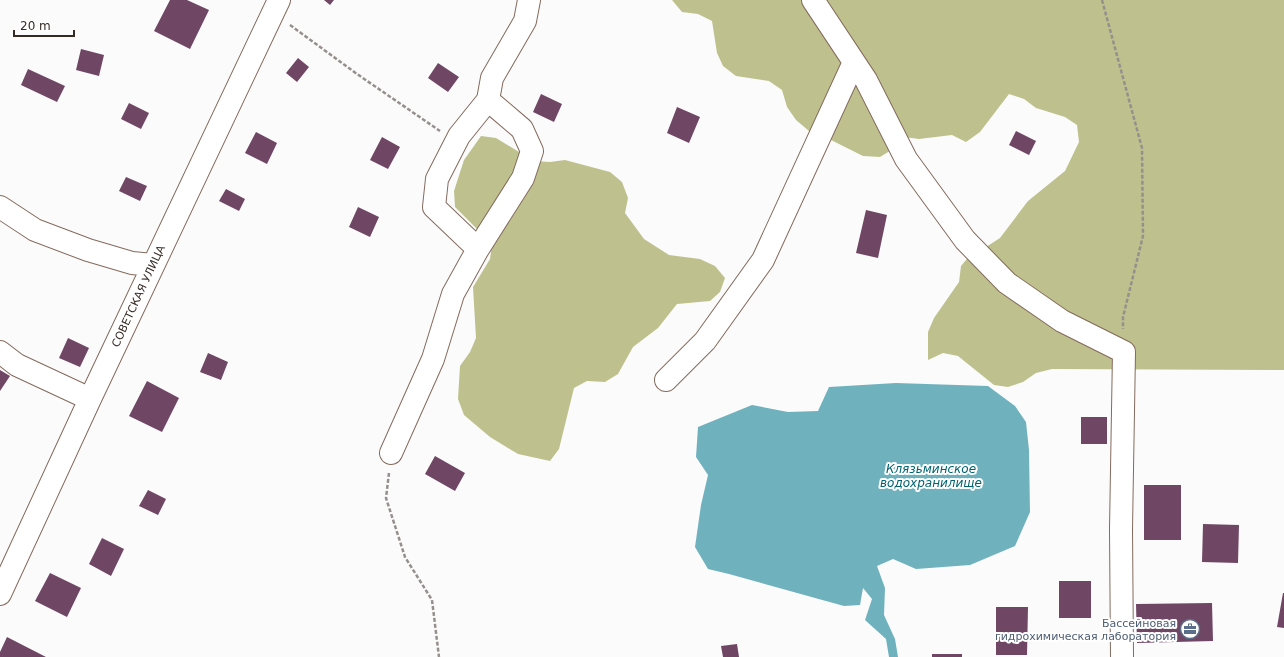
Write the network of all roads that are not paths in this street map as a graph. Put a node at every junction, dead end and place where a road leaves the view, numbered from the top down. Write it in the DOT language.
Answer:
graph roads {
  1 [pos="279,0"];
  2 [pos="529,0"];
  3 [pos="813,0"];
  4 [pos="854,62"];
  5 [pos="488,100"];
  6 [pos="0,207"];
  7 [pos="478,249"];
  8 [pos="153,264"];
  9 [pos="0,352"];
  10 [pos="666,380"];
  11 [pos="90,398"];
  12 [pos="391,453"];
  13 [pos="0,594"];
  14 [pos="1122,657"];
  1 -- 8 [label="street, СОВЕТСКАЯ УЛИЦА"];
  2 -- 5 [label="street"];
  3 -- 4 [label="street"];
  4 -- 10 [label="street"];
  4 -- 14 [label="street"];
  5 -- 7 [label="street"];
  5 -- 7 [label="street"];
  6 -- 8 [label="street"];
  7 -- 12 [label="street"];
  8 -- 11 [label="street, СОВЕТСКАЯ УЛИЦА"];
  9 -- 11 [label="street"];
  11 -- 13 [label="street, СОВЕТСКАЯ УЛИЦА"];
}
